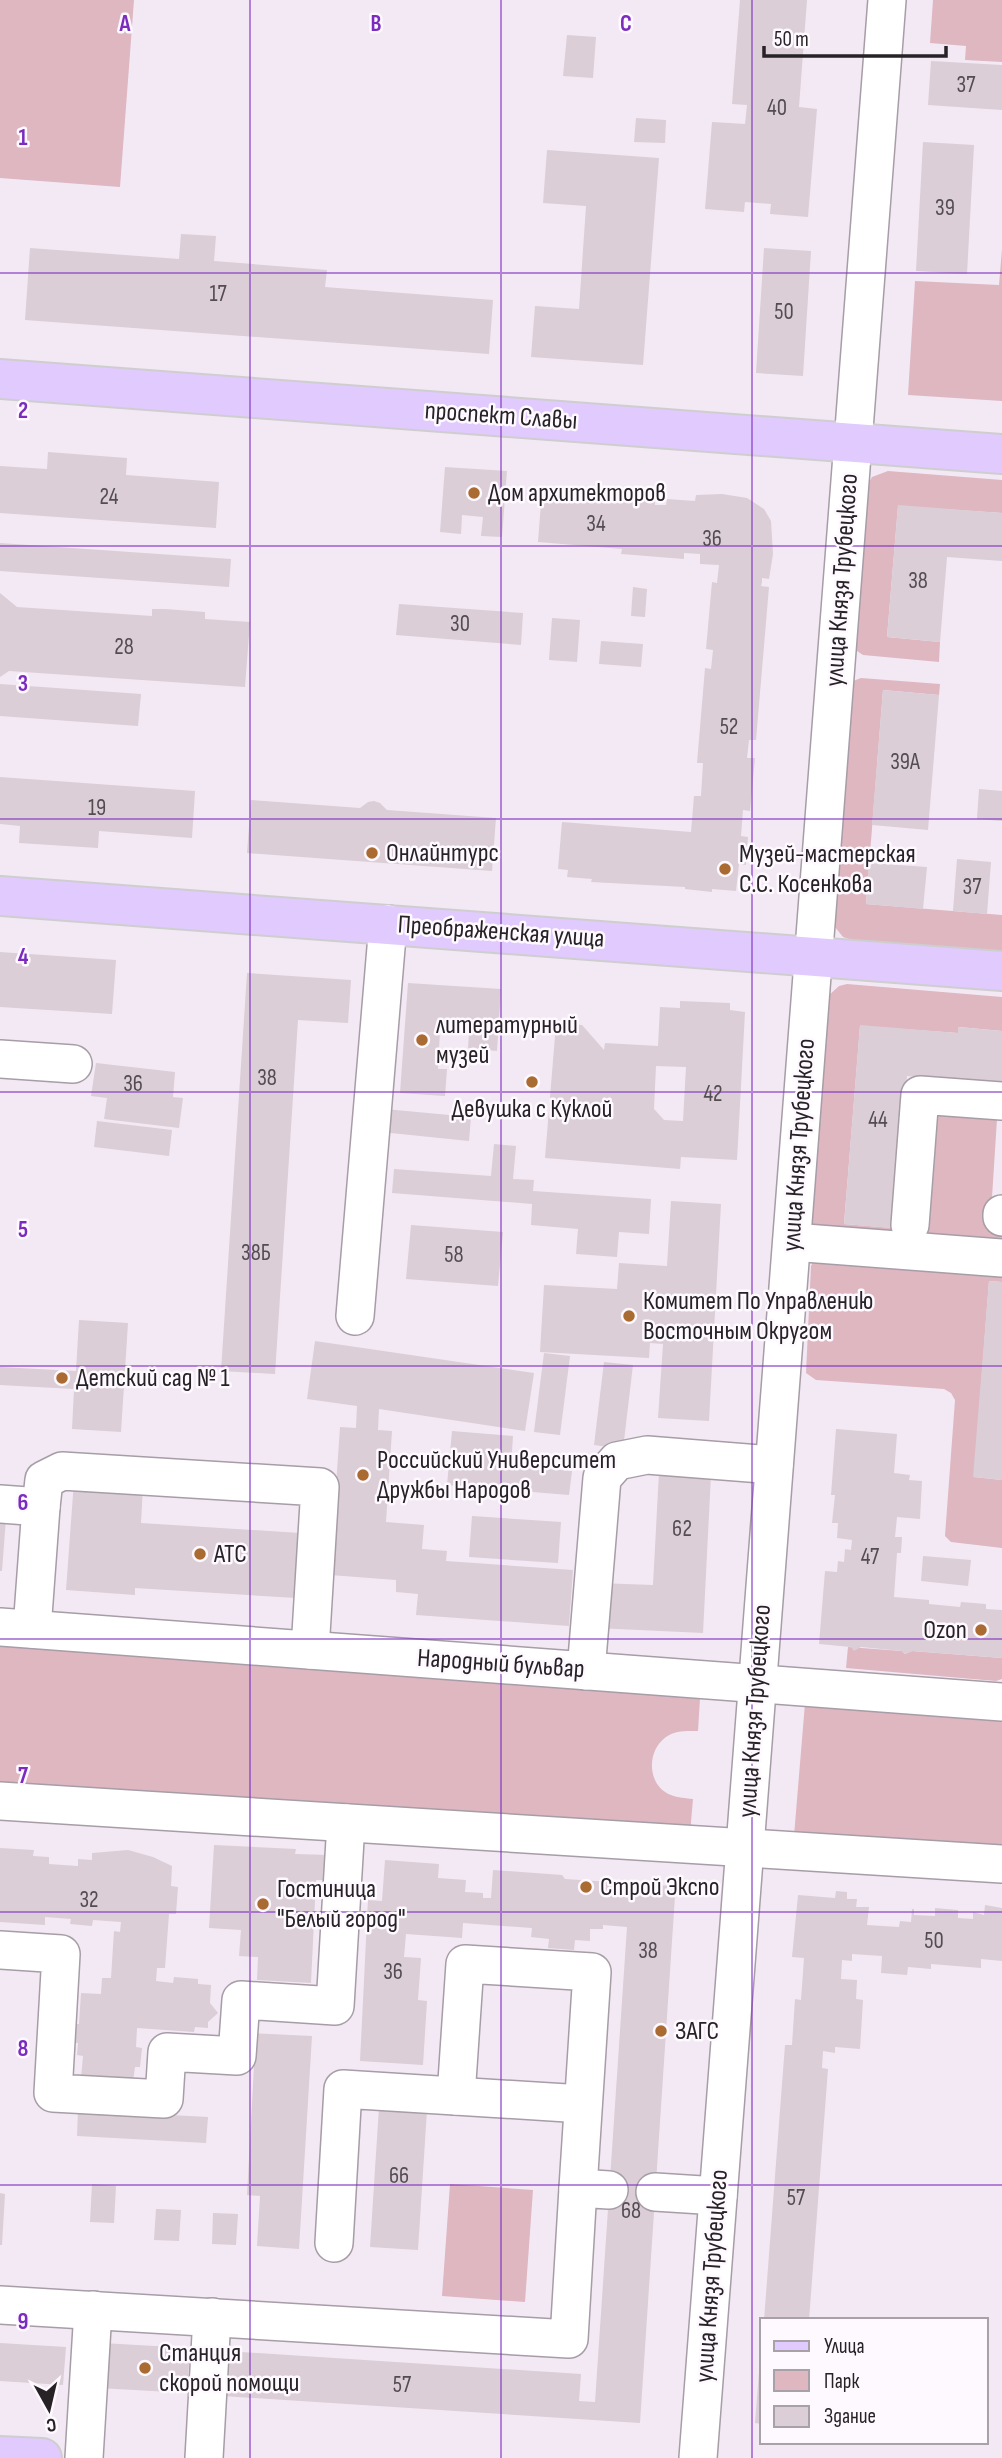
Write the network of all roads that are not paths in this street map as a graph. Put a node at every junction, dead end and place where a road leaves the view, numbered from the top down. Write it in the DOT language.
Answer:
graph roads {
  1 [pos="887,0"];
  2 [pos="0,379"];
  3 [pos="853,442"];
  4 [pos="1002,454"];
  5 [pos="0,897"];
  6 [pos="388,924"];
  7 [pos="814,955"];
  8 [pos="1002,971"];
  9 [pos="0,1059"];
  10 [pos="73,1064"];
  11 [pos="1002,1101"];
  12 [pos="910,1224"];
  13 [pos="792,1242"];
  14 [pos="1002,1258"];
  15 [pos="355,1316"];
  16 [pos="775,1465"];
  17 [pos="0,1504"];
  18 [pos="41,1507"];
  19 [pos="16,1628"];
  20 [pos="310,1650"];
  21 [pos="586,1671"];
  22 [pos="758,1684"];
  23 [pos="1002,1702"];
  24 [pos="0,1801"];
  25 [pos="346,1823"];
  26 [pos="745,1848"];
  27 [pos="1002,1864"];
  28 [pos="0,1950"];
  29 [pos="456,2096"];
  30 [pos="583,2104"];
  31 [pos="655,2192"];
  32 [pos="718,2196"];
  33 [pos="334,2243"];
  34 [pos="0,2305"];
  35 [pos="93,2310"];
  36 [pos="212,2317"];
  37 [pos="0,2456"];
  38 [pos="42,2458"];
  39 [pos="84,2458"];
  40 [pos="204,2458"];
  41 [pos="698,2458"];
  1 -- 3 [label="street, улица Князя Трубецкого"];
  2 -- 3 [label="main road, проспект Славы"];
  3 -- 4 [label="main road, проспект Славы"];
  3 -- 7 [label="street, улица Князя Трубецкого"];
  5 -- 6 [label="main road, Преображенская улица"];
  6 -- 7 [label="main road, Преображенская улица"];
  6 -- 15 [label="street"];
  7 -- 8 [label="main road, Преображенская улица"];
  7 -- 13 [label="street, улица Князя Трубецкого"];
  9 -- 10 [label="street"];
  11 -- 12 [label="street"];
  13 -- 14 [label="street"];
  13 -- 16 [label="street, улица Князя Трубецкого"];
  16 -- 21 [label="street"];
  16 -- 22 [label="street, улица Князя Трубецкого"];
  17 -- 18 [label="street"];
  18 -- 19 [label="street"];
  18 -- 20 [label="street"];
  19 -- 20 [label="street, Народный бульвар"];
  20 -- 21 [label="street, Народный бульвар"];
  21 -- 22 [label="street, Народный бульвар"];
  22 -- 23 [label="street, Народный бульвар"];
  22 -- 26 [label="street, улица Князя Трубецкого"];
  24 -- 25 [label="street"];
  25 -- 26 [label="street"];
  25 -- 28 [label="street"];
  26 -- 27 [label="street"];
  26 -- 32 [label="street, улица Князя Трубецкого"];
  29 -- 30 [label="street"];
  29 -- 30 [label="street"];
  29 -- 33 [label="street"];
  30 -- 36 [label="street"];
  31 -- 32 [label="street"];
  32 -- 41 [label="street, улица Князя Трубецкого"];
  34 -- 35 [label="street"];
  35 -- 36 [label="street"];
  35 -- 39 [label="street"];
  36 -- 40 [label="street"];
  37 -- 38 [label="main road"];
}
